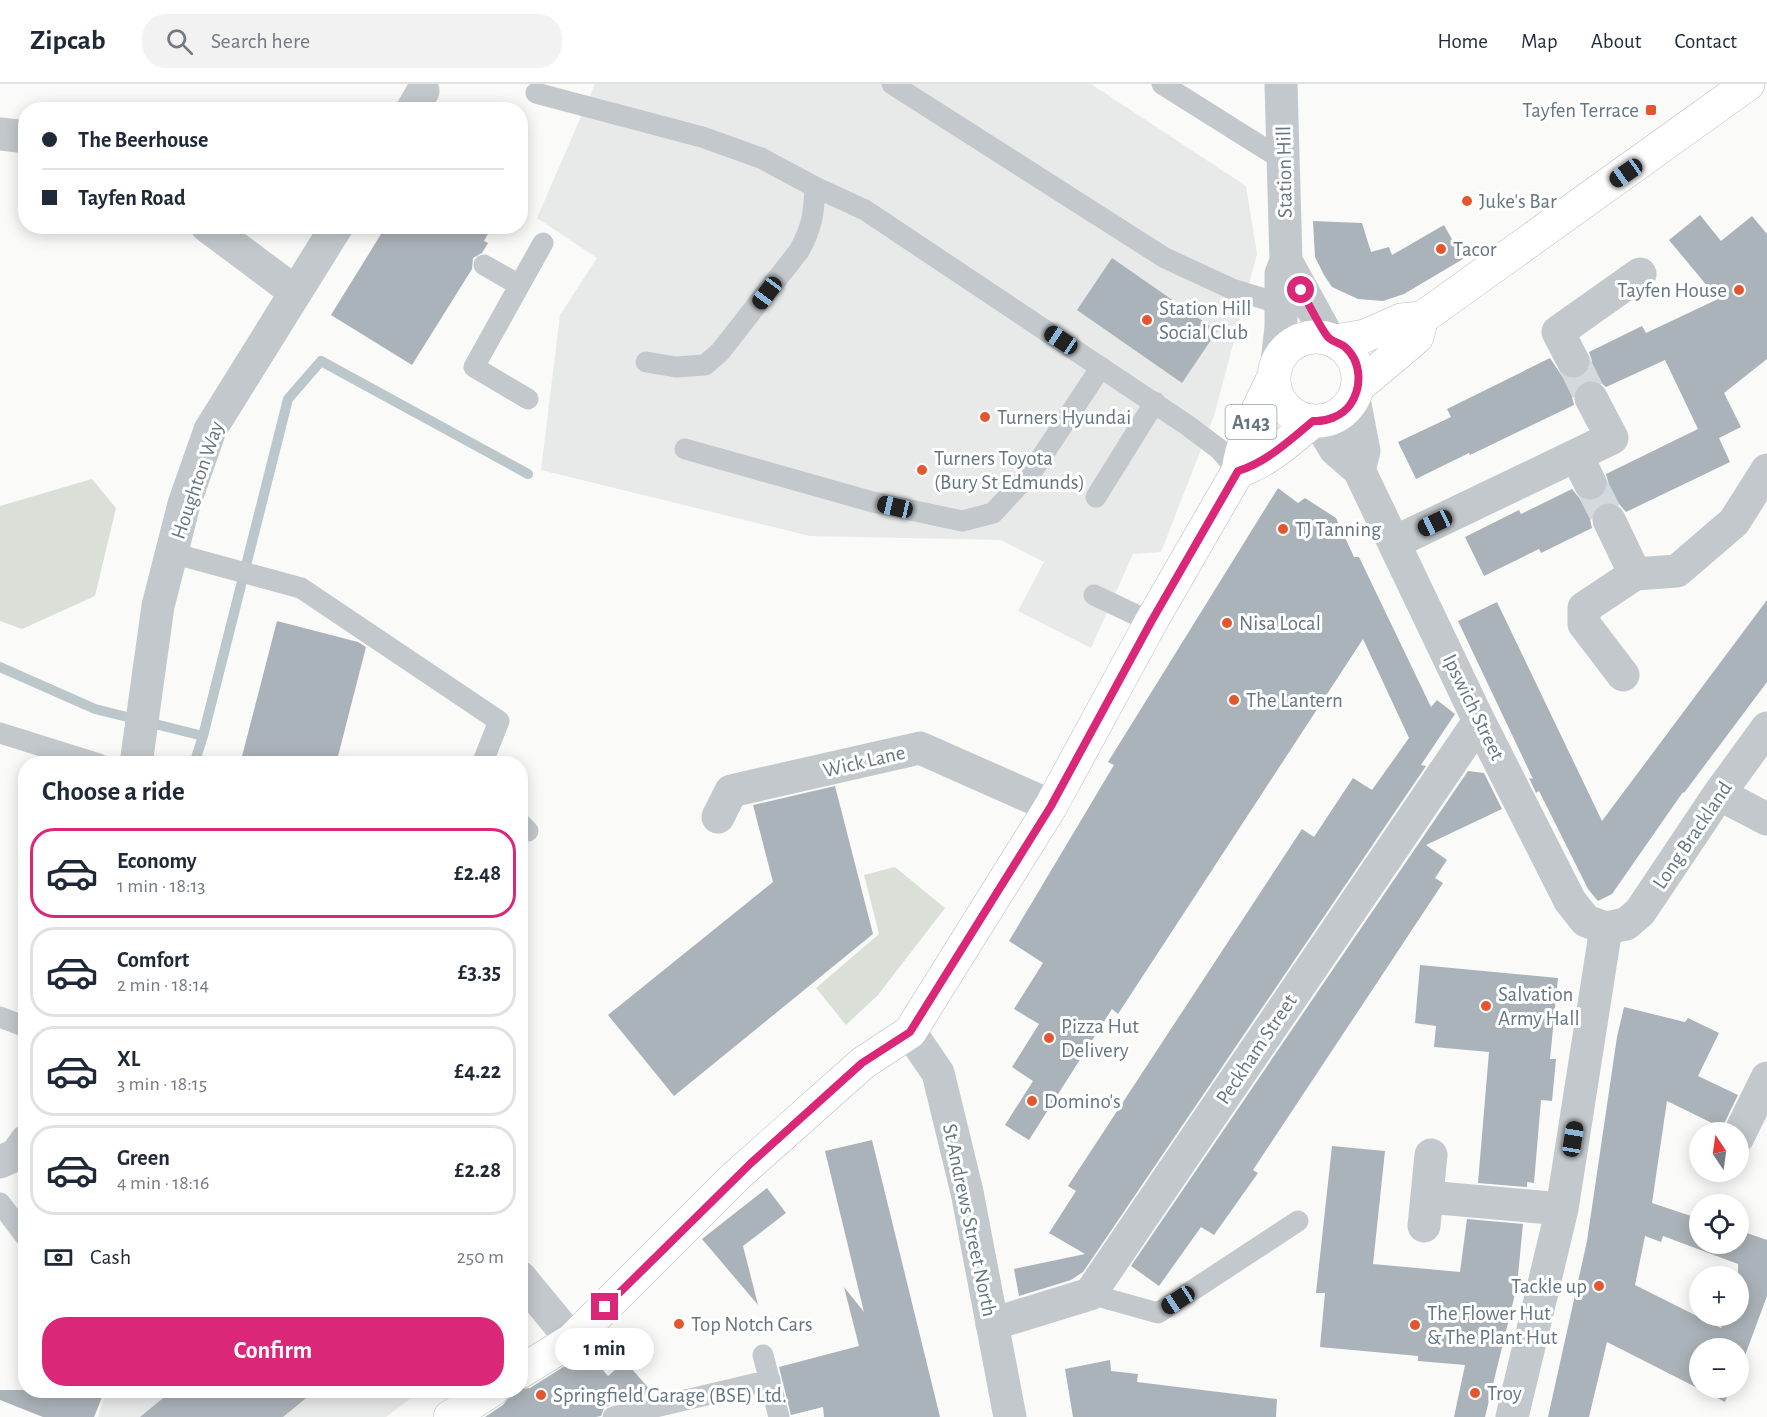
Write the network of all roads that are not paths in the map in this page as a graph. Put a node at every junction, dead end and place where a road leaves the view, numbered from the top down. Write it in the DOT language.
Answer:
graph roads {
  1 [pos="892,84"];
  2 [pos="1162,84"];
  3 [pos="1281,84"];
  4 [pos="1748,84"];
  5 [pos="536,93"];
  6 [pos="0,134"];
  7 [pos="18,136"];
  8 [pos="1283,160"];
  9 [pos="815,187"];
  10 [pos="218,234"];
  11 [pos="332,234"];
  12 [pos="543,243"];
  13 [pos="1286,261"];
  14 [pos="484,266"];
  15 [pos="1640,274"];
  16 [pos="519,285"];
  17 [pos="295,292"];
  18 [pos="1281,304"];
  19 [pos="1422,318"];
  20 [pos="1332,340"];
  21 [pos="1573,361"];
  22 [pos="646,362"];
  23 [pos="1101,367"];
  24 [pos="1276,369"];
  25 [pos="1357,392"];
  26 [pos="1591,398"];
  27 [pos="528,399"];
  28 [pos="1155,402"];
  29 [pos="1316,421"];
  30 [pos="685,449"];
  31 [pos="1359,470"];
  32 [pos="1767,470"];
  33 [pos="1238,471"];
  34 [pos="1096,497"];
  35 [pos="1608,520"];
  36 [pos="1395,542"];
  37 [pos="172,553"];
  38 [pos="1635,574"];
  39 [pos="1094,595"];
  40 [pos="1151,622"];
  41 [pos="1623,675"];
  42 [pos="1479,721"];
  43 [pos="1767,728"];
  44 [pos="0,733"];
  45 [pos="138,754"];
  46 [pos="73,756"];
  47 [pos="485,756"];
  48 [pos="1719,794"];
  49 [pos="1051,806"];
  50 [pos="718,817"];
  51 [pos="1767,819"];
  52 [pos="1606,928"];
  53 [pos="0,1017"];
  54 [pos="18,1024"];
  55 [pos="910,1032"];
  56 [pos="1767,1078"];
  57 [pos="1745,1122"];
  58 [pos="18,1152"];
  59 [pos="1431,1155"];
  60 [pos="0,1162"];
  61 [pos="0,1203"];
  62 [pos="1562,1209"];
  63 [pos="1298,1221"];
  64 [pos="18,1227"];
  65 [pos="528,1287"];
  66 [pos="1090,1293"];
  67 [pos="992,1324"];
  68 [pos="572,1340"];
  69 [pos="763,1355"];
  70 [pos="528,1367"];
  71 [pos="770,1380"];
  72 [pos="480,1398"];
  73 [pos="450,1417"];
  74 [pos="613,1417"];
  75 [pos="778,1417"];
  76 [pos="1010,1417"];
  77 [pos="1512,1417"];
  1 -- 18 [label="lane"];
  2 -- 8 [label="lane"];
  3 -- 8 [label="street, Station Hill"];
  4 -- 19 [label="main road"];
  5 -- 9 [label="lane"];
  6 -- 7 [label="street"];
  8 -- 13 [label="street, Station Hill"];
  9 -- 22 [label="lane"];
  9 -- 23 [label="lane"];
  10 -- 17 [label="street"];
  11 -- 17 [label="street, Houghton Way"];
  12 -- 16 [label="lane"];
  13 -- 18 [label="street, Station Hill"];
  13 -- 20 [label="street, Station Hill"];
  14 -- 16 [label="lane"];
  15 -- 21 [label="street"];
  16 -- 27 [label="lane"];
  17 -- 37 [label="street, Houghton Way"];
  18 -- 24 [label="street, Station Hill"];
  19 -- 20 [label="main road"];
  19 -- 25 [label="main road"];
  20 -- 24 [label="main road"];
  20 -- 25 [label="main road"];
  23 -- 28 [label="lane"];
  23 -- 30 [label="lane"];
  24 -- 29 [label="main road"];
  24 -- 33 [label="main road, A143"];
  25 -- 29 [label="main road"];
  25 -- 31 [label="street"];
  26 -- 36 [label="street"];
  28 -- 33 [label="lane"];
  28 -- 34 [label="lane"];
  29 -- 31 [label="street, Ipswich Street"];
  29 -- 33 [label="main road, A143"];
  31 -- 36 [label="street, Ipswich Street"];
  32 -- 38 [label="street"];
  33 -- 40 [label="main road, A143"];
  35 -- 38 [label="street"];
  36 -- 42 [label="street, Ipswich Street"];
  37 -- 45 [label="street, Houghton Way"];
  37 -- 47 [label="lane"];
  38 -- 41 [label="street"];
  39 -- 40 [label="lane"];
  40 -- 49 [label="main road, A143"];
  42 -- 52 [label="street, Ipswich Street"];
  42 -- 66 [label="street, Peckham Street"];
  43 -- 48 [label="street, Long Brackland"];
  44 -- 46 [label="lane"];
  48 -- 51 [label="street"];
  48 -- 52 [label="street, Long Brackland"];
  49 -- 50 [label="street, Wick Lane"];
  49 -- 55 [label="main road, A143"];
  52 -- 62 [label="street"];
  53 -- 54 [label="lane"];
  55 -- 67 [label="street, St Andrews Street North"];
  55 -- 68 [label="main road, A143"];
  56 -- 57 [label="street"];
  58 -- 60 [label="street"];
  59 -- 62 [label="street"];
  61 -- 64 [label="lane"];
  62 -- 77 [label="street"];
  63 -- 66 [label="lane"];
  65 -- 68 [label="street"];
  66 -- 67 [label="street"];
  67 -- 76 [label="street, St Andrews Street North"];
  68 -- 70 [label="main road, A143"];
  69 -- 71 [label="lane"];
  71 -- 74 [label="lane"];
  71 -- 75 [label="lane"];
  72 -- 73 [label="main road"];
}
